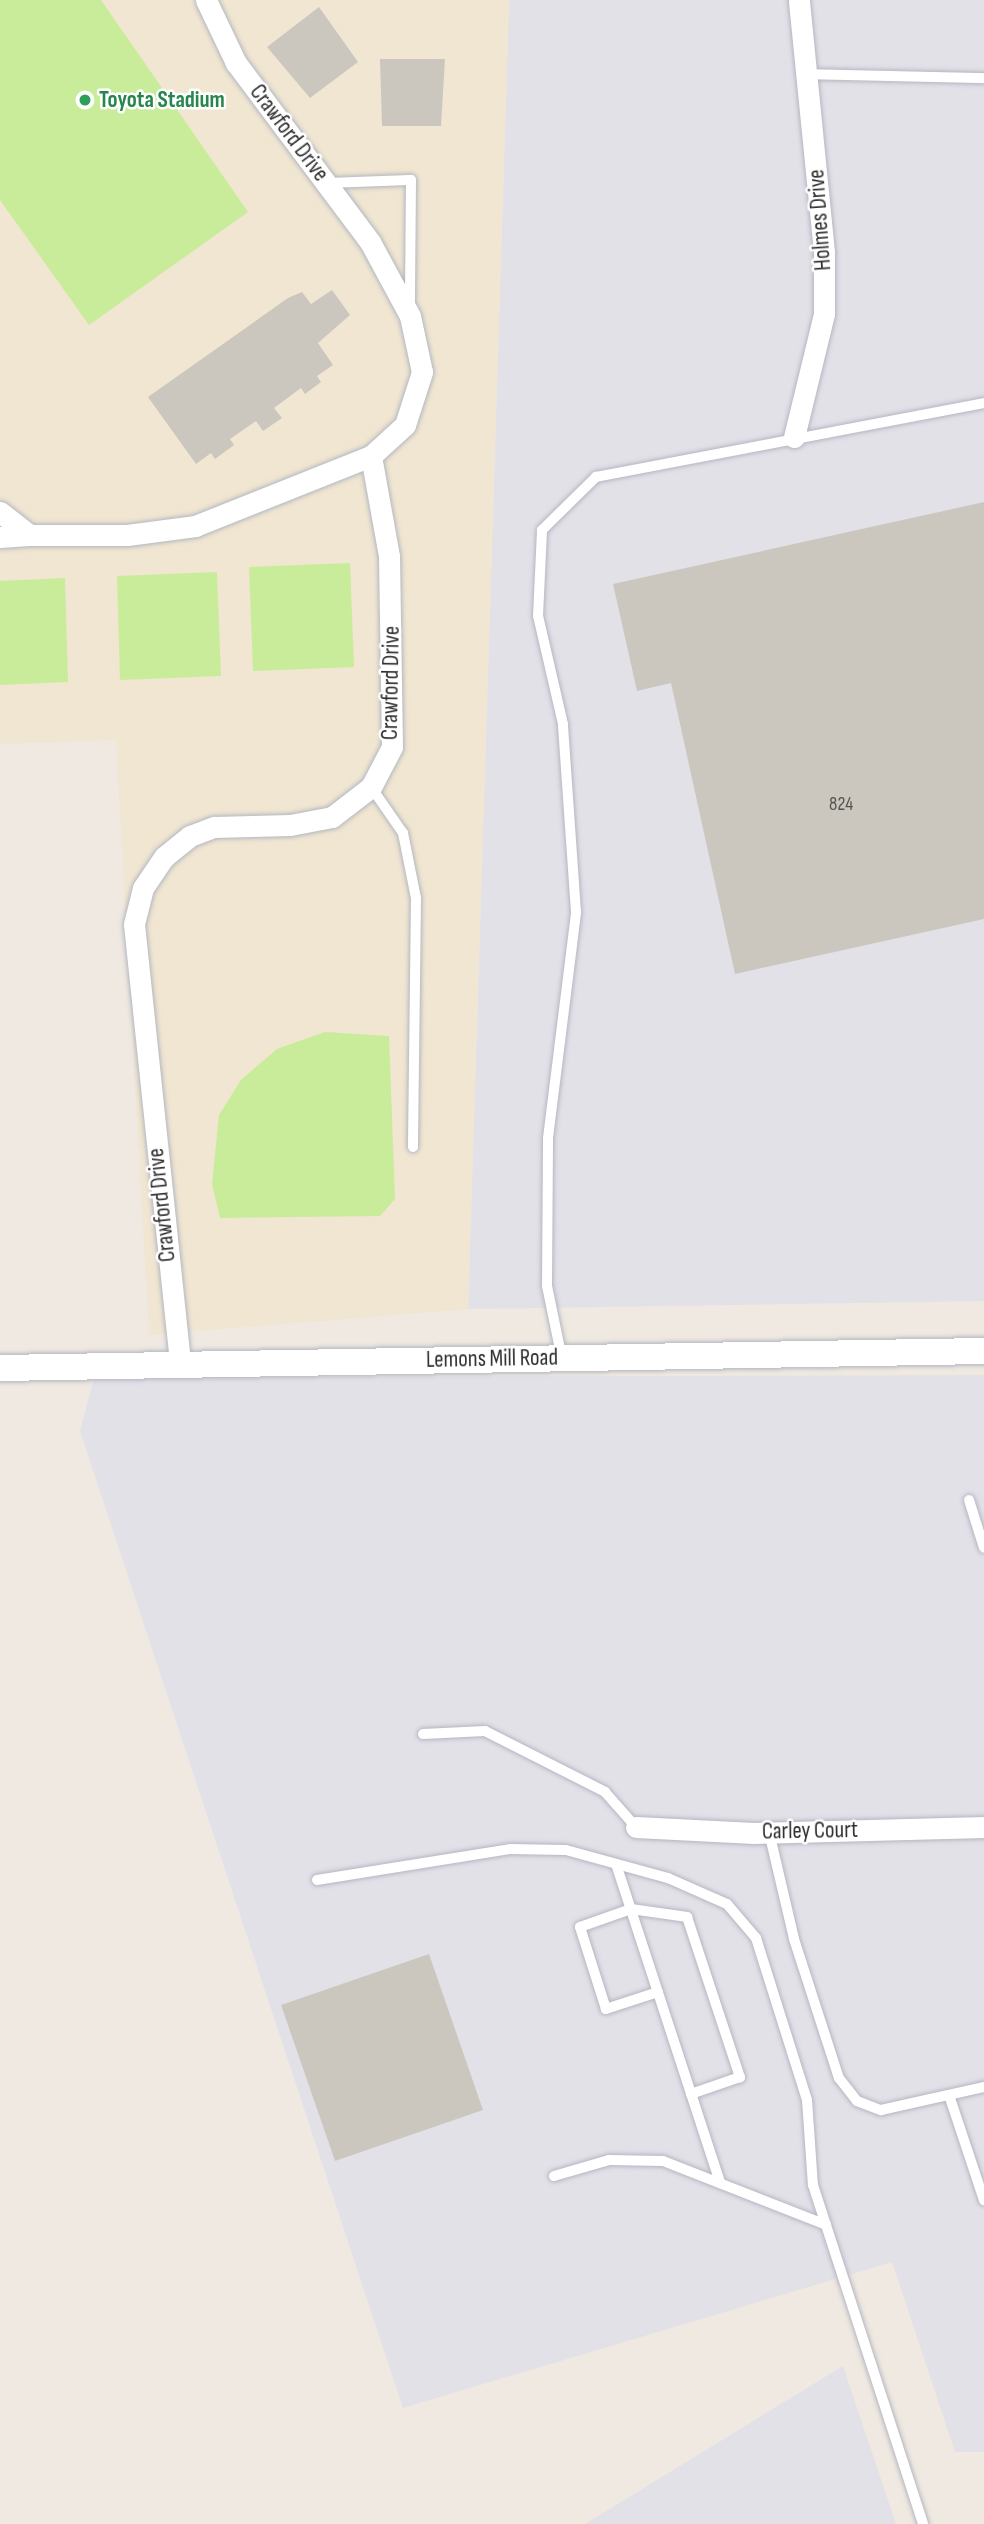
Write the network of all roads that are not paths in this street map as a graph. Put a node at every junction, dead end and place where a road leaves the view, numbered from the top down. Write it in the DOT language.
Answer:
graph roads {
  1 [pos="206,0"];
  2 [pos="799,0"];
  3 [pos="806,74"];
  4 [pos="984,78"];
  5 [pos="326,183"];
  6 [pos="410,316"];
  7 [pos="984,403"];
  8 [pos="794,437"];
  9 [pos="370,456"];
  10 [pos="0,512"];
  11 [pos="29,535"];
  12 [pos="0,537"];
  13 [pos="372,787"];
  14 [pos="413,1147"];
  15 [pos="984,1350"];
  16 [pos="562,1359"];
  17 [pos="180,1362"];
  18 [pos="0,1368"];
  19 [pos="969,1500"];
  20 [pos="984,1548"];
  21 [pos="423,1734"];
  22 [pos="636,1827"];
  23 [pos="984,1827"];
  24 [pos="769,1832"];
  25 [pos="616,1864"];
  26 [pos="317,1880"];
  27 [pos="631,1909"];
  28 [pos="658,1992"];
  29 [pos="984,2087"];
  30 [pos="691,2094"];
  31 [pos="949,2095"];
  32 [pos="554,2176"];
  33 [pos="720,2183"];
  34 [pos="984,2200"];
  35 [pos="826,2225"];
  36 [pos="923,2524"];
  1 -- 5 [label="street, Crawford Drive"];
  2 -- 3 [label="street, Holmes Drive"];
  3 -- 4 [label="lane"];
  3 -- 8 [label="street, Holmes Drive"];
  5 -- 6 [label="street, Crawford Drive"];
  5 -- 6 [label="lane"];
  6 -- 9 [label="street, Crawford Drive"];
  7 -- 8 [label="lane"];
  8 -- 16 [label="lane"];
  9 -- 11 [label="street"];
  9 -- 13 [label="street, Crawford Drive"];
  10 -- 11 [label="street"];
  11 -- 12 [label="street"];
  13 -- 14 [label="lane"];
  13 -- 17 [label="street, Crawford Drive"];
  15 -- 16 [label="street, Lemons Mill Road"];
  16 -- 17 [label="street, Lemons Mill Road"];
  17 -- 18 [label="street, Lemons Mill Road"];
  19 -- 20 [label="lane"];
  21 -- 22 [label="lane"];
  22 -- 24 [label="street, Carley Court"];
  23 -- 24 [label="street, Carley Court"];
  24 -- 31 [label="lane"];
  25 -- 26 [label="lane"];
  25 -- 27 [label="lane"];
  25 -- 35 [label="lane"];
  27 -- 28 [label="lane"];
  27 -- 28 [label="lane"];
  27 -- 30 [label="lane"];
  28 -- 30 [label="lane"];
  29 -- 31 [label="lane"];
  30 -- 33 [label="lane"];
  31 -- 34 [label="lane"];
  32 -- 33 [label="lane"];
  33 -- 35 [label="lane"];
  35 -- 36 [label="lane"];
}
